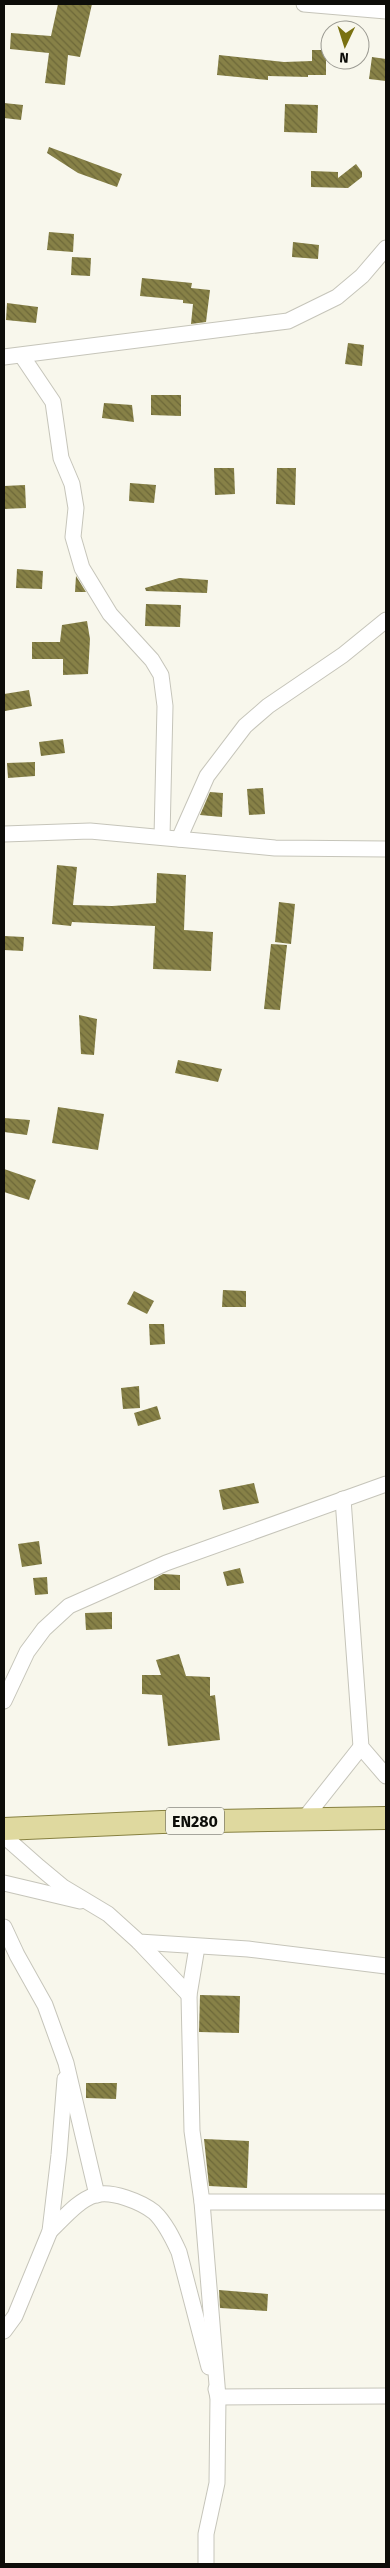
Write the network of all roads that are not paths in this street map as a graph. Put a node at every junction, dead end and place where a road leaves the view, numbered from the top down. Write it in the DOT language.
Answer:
graph roads {
  1 [pos="304,4"];
  2 [pos="386,10"];
  3 [pos="386,248"];
  4 [pos="22,356"];
  5 [pos="4,357"];
  6 [pos="386,620"];
  7 [pos="4,834"];
  8 [pos="162,837"];
  9 [pos="179,839"];
  10 [pos="386,849"];
  11 [pos="386,1484"];
  12 [pos="343,1500"];
  13 [pos="4,1700"];
  14 [pos="361,1747"];
  15 [pos="386,1776"];
  16 [pos="386,1818"];
  17 [pos="304,1819"];
  18 [pos="4,1829"];
  19 [pos="4,1836"];
  20 [pos="4,1883"];
  21 [pos="91,1903"];
  22 [pos="4,1927"];
  23 [pos="140,1942"];
  24 [pos="198,1947"];
  25 [pos="386,1966"];
  26 [pos="189,1995"];
  27 [pos="66,2062"];
  28 [pos="97,2195"];
  29 [pos="202,2202"];
  30 [pos="386,2202"];
  31 [pos="50,2231"];
  32 [pos="4,2331"];
  33 [pos="386,2396"];
  34 [pos="218,2397"];
  35 [pos="206,2564"];
  1 -- 2 [label="street"];
  3 -- 4 [label="street"];
  4 -- 5 [label="street"];
  4 -- 8 [label="street"];
  6 -- 9 [label="street"];
  7 -- 8 [label="street"];
  8 -- 9 [label="street"];
  9 -- 10 [label="street"];
  11 -- 12 [label="street"];
  12 -- 13 [label="street"];
  12 -- 14 [label="street"];
  14 -- 15 [label="street"];
  14 -- 17 [label="street"];
  16 -- 17 [label="main road, EN280"];
  17 -- 18 [label="main road, EN280"];
  19 -- 21 [label="street"];
  20 -- 21 [label="street"];
  21 -- 23 [label="street"];
  22 -- 27 [label="street"];
  23 -- 24 [label="street"];
  23 -- 26 [label="street"];
  24 -- 25 [label="street"];
  24 -- 26 [label="street"];
  26 -- 29 [label="street"];
  27 -- 28 [label="street"];
  27 -- 31 [label="street"];
  28 -- 31 [label="street"];
  28 -- 34 [label="street"];
  29 -- 30 [label="street"];
  29 -- 34 [label="street"];
  31 -- 32 [label="street"];
  33 -- 34 [label="street"];
  34 -- 35 [label="street"];
}
